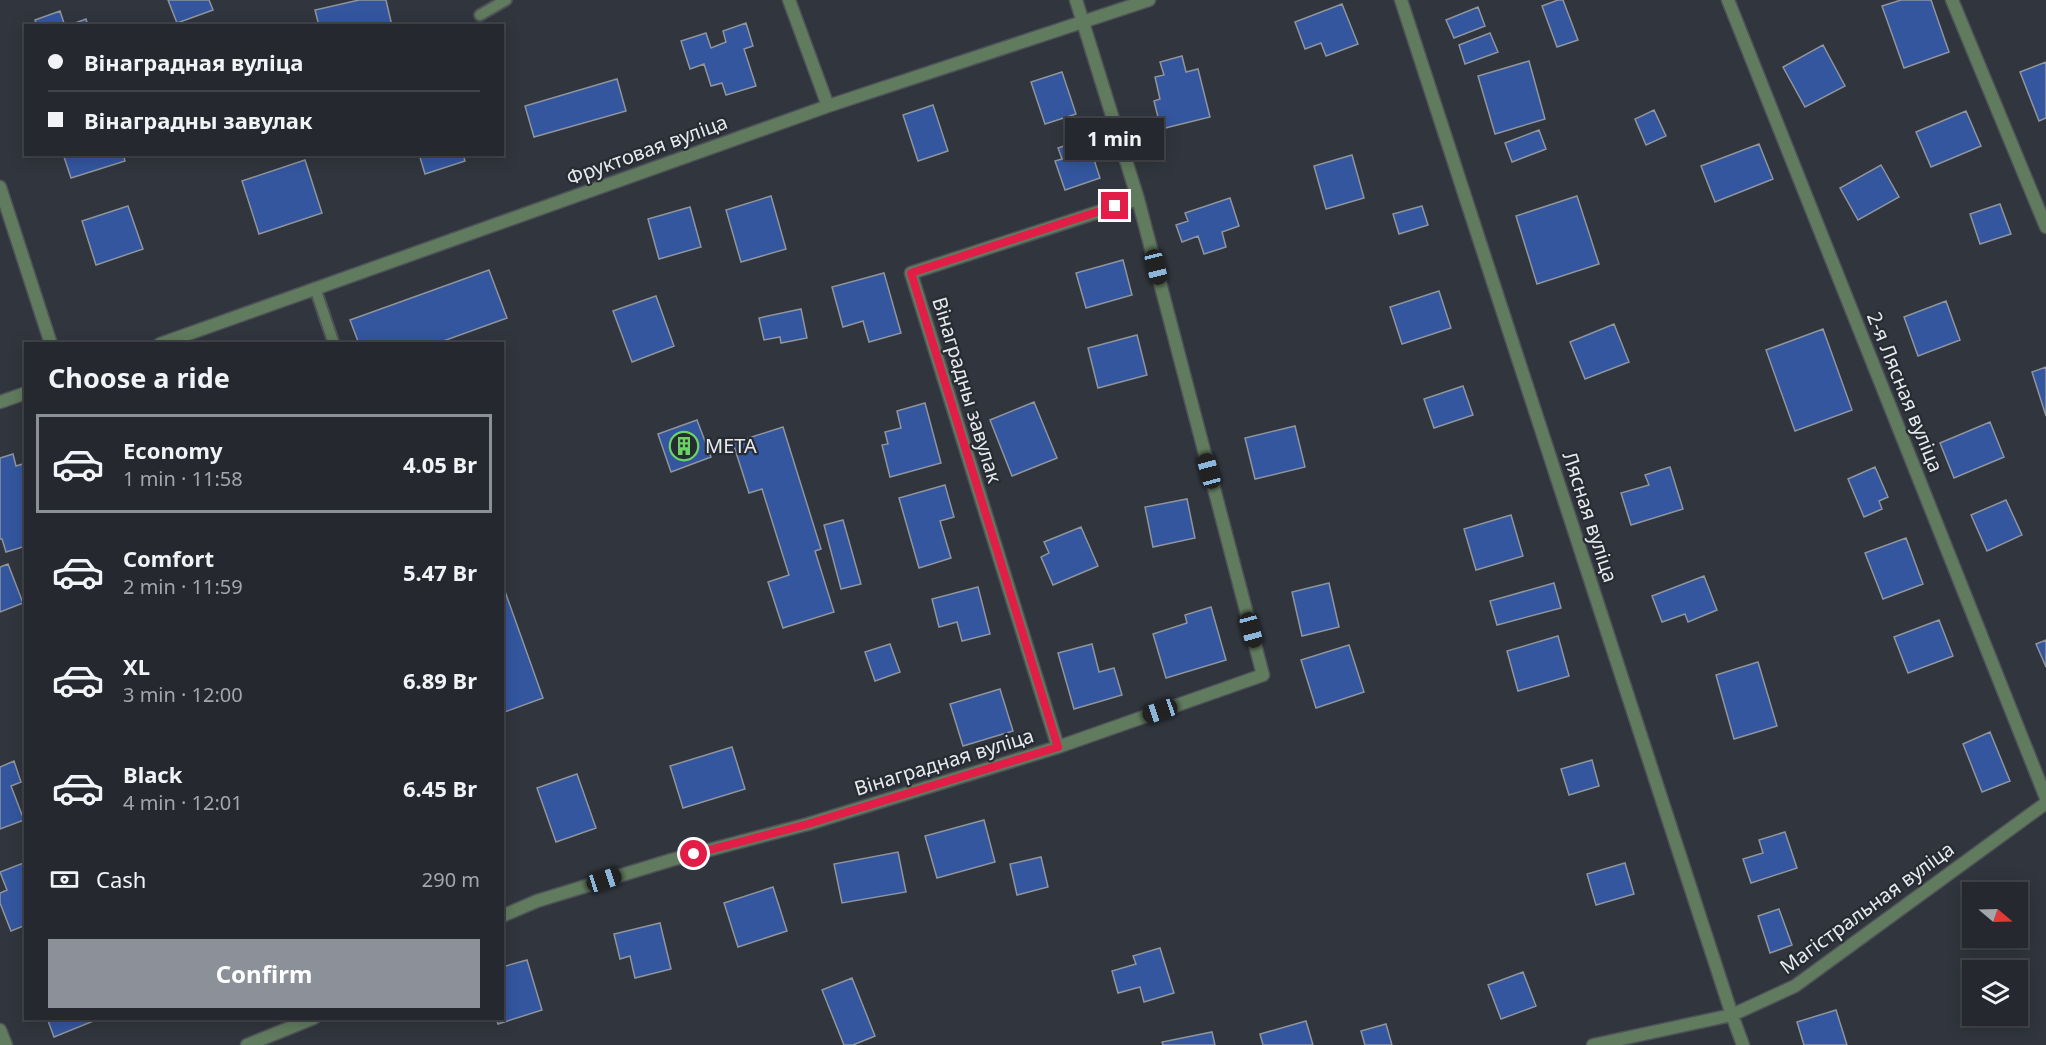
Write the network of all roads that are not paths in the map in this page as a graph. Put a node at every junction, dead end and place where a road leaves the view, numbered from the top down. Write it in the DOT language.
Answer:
graph roads {
  1 [pos="506,0"];
  2 [pos="789,0"];
  3 [pos="1076,0"];
  4 [pos="1149,0"];
  5 [pos="1401,0"];
  6 [pos="1728,0"];
  7 [pos="1952,0"];
  8 [pos="480,15"];
  9 [pos="1084,23"];
  10 [pos="828,106"];
  11 [pos="0,187"];
  12 [pos="1138,199"];
  13 [pos="2046,227"];
  14 [pos="315,288"];
  15 [pos="50,342"];
  16 [pos="166,342"];
  17 [pos="333,342"];
  18 [pos="24,394"];
  19 [pos="0,402"];
  20 [pos="1058,747"];
  21 [pos="2046,798"];
  22 [pos="2046,803"];
  23 [pos="504,915"];
  24 [pos="1732,1015"];
  25 [pos="309,1020"];
  26 [pos="0,1030"];
  27 [pos="6,1045"];
  28 [pos="247,1045"];
  29 [pos="1593,1045"];
  30 [pos="1743,1045"];
  1 -- 8 [label="lane"];
  2 -- 10 [label="street"];
  3 -- 9 [label="street, Вінаградная вуліца"];
  4 -- 9 [label="street, Фруктовая вуліца"];
  5 -- 24 [label="street, Лясная вуліца"];
  6 -- 21 [label="street, 2-я Лясная вуліца"];
  7 -- 13 [label="street"];
  9 -- 10 [label="street, Фруктовая вуліца"];
  9 -- 12 [label="street, Вінаградная вуліца"];
  10 -- 14 [label="street, Фруктовая вуліца"];
  11 -- 15 [label="street"];
  12 -- 20 [label="street, Вінаградная вуліца"];
  12 -- 20 [label="street, Вінаградны завулак"];
  14 -- 16 [label="street, Фруктовая вуліца"];
  14 -- 17 [label="lane"];
  18 -- 19 [label="street"];
  20 -- 23 [label="street, Вінаградная вуліца"];
  22 -- 24 [label="street, Магістральная вуліца"];
  24 -- 29 [label="street, Магістральная вуліца"];
  24 -- 30 [label="street, Лясная вуліца"];
  25 -- 28 [label="street"];
  26 -- 27 [label="street"];
}
